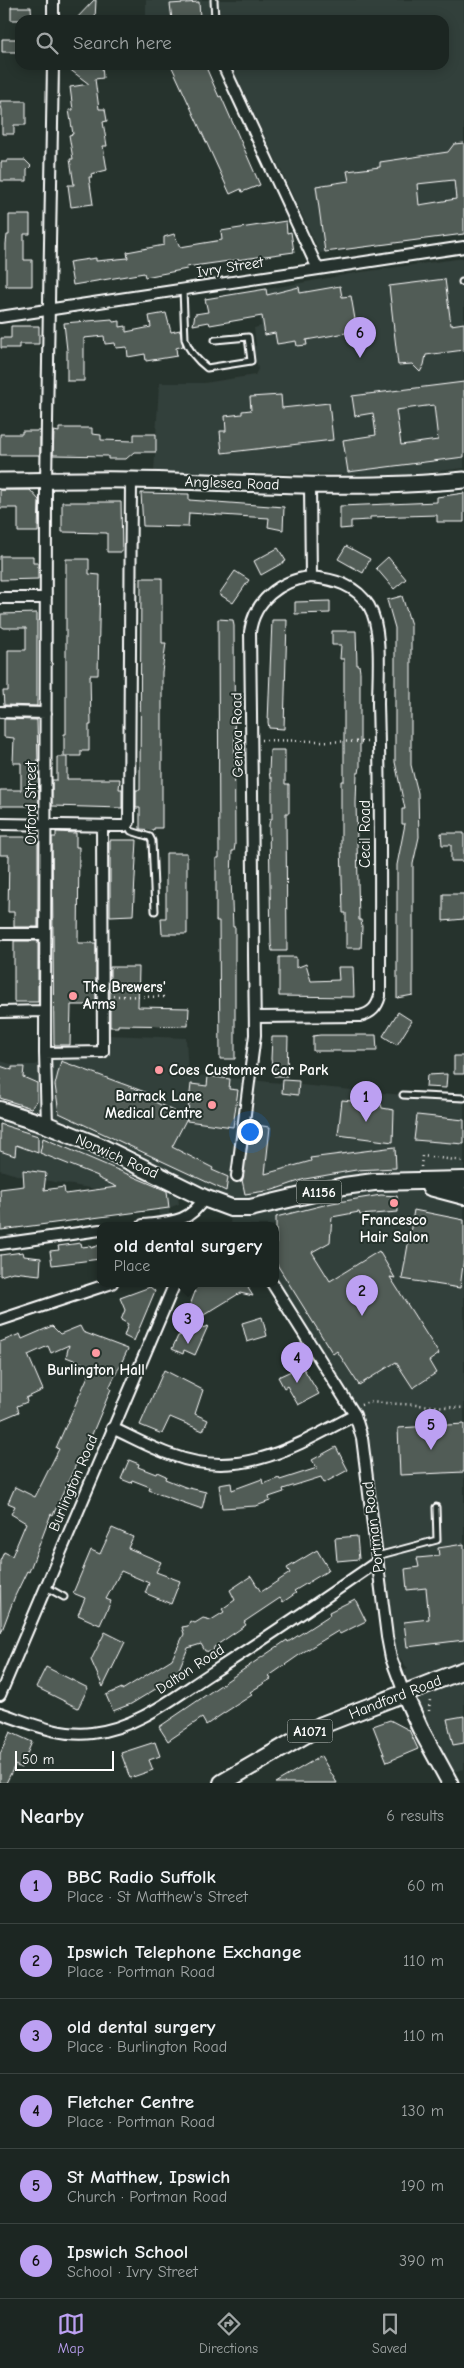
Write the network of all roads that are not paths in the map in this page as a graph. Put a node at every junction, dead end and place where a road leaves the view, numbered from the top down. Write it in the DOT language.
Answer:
graph roads {
  1 [pos="53,0"];
  2 [pos="214,0"];
  3 [pos="53,15"];
  4 [pos="215,15"];
  5 [pos="53,70"];
  6 [pos="225,70"];
  7 [pos="464,247"];
  8 [pos="318,269"];
  9 [pos="183,290"];
  10 [pos="49,310"];
  11 [pos="0,317"];
  12 [pos="215,340"];
  13 [pos="131,480"];
  14 [pos="464,480"];
  15 [pos="0,481"];
  16 [pos="46,482"];
  17 [pos="310,486"];
  18 [pos="311,578"];
  19 [pos="0,598"];
  20 [pos="46,598"];
  21 [pos="0,712"];
  22 [pos="46,713"];
  23 [pos="0,824"];
  24 [pos="45,824"];
  25 [pos="127,824"];
  26 [pos="102,826"];
  27 [pos="155,911"];
  28 [pos="0,934"];
  29 [pos="46,934"];
  30 [pos="0,1012"];
  31 [pos="45,1012"];
  32 [pos="255,1017"];
  33 [pos="45,1053"];
  34 [pos="403,1095"];
  35 [pos="464,1098"];
  36 [pos="0,1110"];
  37 [pos="47,1125"];
  38 [pos="237,1176"];
  39 [pos="412,1176"];
  40 [pos="464,1180"];
  41 [pos="464,1196"];
  42 [pos="204,1198"];
  43 [pos="160,1222"];
  44 [pos="97,1230"];
  45 [pos="0,1244"];
  46 [pos="100,1287"];
  47 [pos="173,1287"];
  48 [pos="275,1287"];
  49 [pos="0,1320"];
  50 [pos="354,1411"];
  51 [pos="112,1428"];
  52 [pos="436,1507"];
  53 [pos="377,1559"];
  54 [pos="46,1586"];
  55 [pos="64,1597"];
  56 [pos="464,1670"];
  57 [pos="404,1693"];
  58 [pos="0,1695"];
  59 [pos="0,1713"];
  60 [pos="224,1782"];
  61 [pos="448,1782"];
  1 -- 3 [label="street"];
  2 -- 4 [label="lane"];
  5 -- 10 [label="street, Orford Street"];
  6 -- 8 [label="street"];
  7 -- 8 [label="street, Ivry Street"];
  8 -- 9 [label="street, Ivry Street"];
  9 -- 10 [label="street, Ivry Street"];
  9 -- 12 [label="lane"];
  10 -- 11 [label="street, Ivry Street"];
  10 -- 16 [label="street, Orford Street"];
  13 -- 16 [label="street, Anglesea Road"];
  13 -- 17 [label="street, Anglesea Road"];
  13 -- 25 [label="street"];
  14 -- 17 [label="street, Anglesea Road"];
  15 -- 16 [label="street, Anglesea Road"];
  16 -- 20 [label="street, Orford Street"];
  17 -- 18 [label="street"];
  18 -- 32 [label="street, Geneva Road"];
  18 -- 32 [label="street, Cecil Road"];
  19 -- 20 [label="street"];
  20 -- 22 [label="street, Orford Street"];
  21 -- 22 [label="street"];
  22 -- 24 [label="street, Orford Street"];
  23 -- 24 [label="street"];
  24 -- 26 [label="street"];
  24 -- 29 [label="street, Orford Street"];
  25 -- 26 [label="street"];
  25 -- 27 [label="lane"];
  26 -- 33 [label="street"];
  28 -- 29 [label="street"];
  29 -- 31 [label="street, Orford Street"];
  30 -- 31 [label="street"];
  31 -- 33 [label="street, Orford Street"];
  32 -- 38 [label="street, Geneva Road"];
  33 -- 37 [label="street, Orford Street"];
  34 -- 35 [label="lane"];
  36 -- 37 [label="main road, Norwich Road / A1156"];
  37 -- 42 [label="main road, Norwich Road / A1156"];
  39 -- 40 [label="main road"];
  39 -- 41 [label="main road"];
  39 -- 42 [label="main road, Norwich Road / A1156"];
  42 -- 43 [label="street"];
  44 -- 45 [label="street"];
  46 -- 49 [label="street"];
  47 -- 51 [label="street, Burlington Road"];
  48 -- 50 [label="street, Portman Road"];
  50 -- 51 [label="street"];
  50 -- 53 [label="street, Portman Road"];
  51 -- 54 [label="street, Burlington Road"];
  52 -- 53 [label="lane"];
  53 -- 57 [label="street, Portman Road"];
  53 -- 59 [label="street, Dalton Road"];
  54 -- 55 [label="lane"];
  54 -- 58 [label="street, Burlington Road"];
  56 -- 57 [label="main road, Handford Road / A1071"];
  57 -- 60 [label="main road, Handford Road / A1071"];
  57 -- 61 [label="street, Portman Road"];
}
